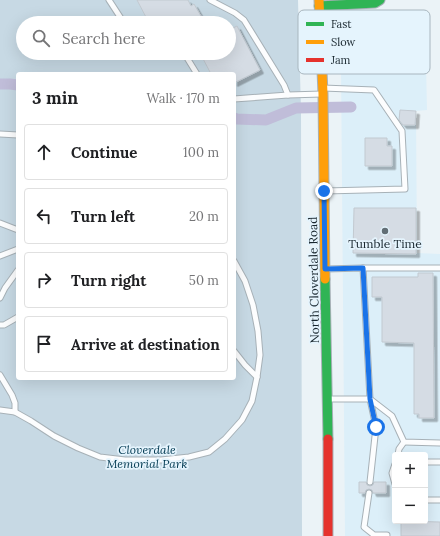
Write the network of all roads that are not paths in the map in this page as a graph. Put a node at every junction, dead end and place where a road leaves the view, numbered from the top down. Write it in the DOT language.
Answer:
graph roads {
  1 [pos="109,0"];
  2 [pos="210,0"];
  3 [pos="380,0"];
  4 [pos="319,3"];
  5 [pos="119,16"];
  6 [pos="188,60"];
  7 [pos="196,72"];
  8 [pos="322,74"];
  9 [pos="323,91"];
  10 [pos="288,94"];
  11 [pos="236,99"];
  12 [pos="0,134"];
  13 [pos="16,135"];
  14 [pos="324,191"];
  15 [pos="0,223"];
  16 [pos="16,229"];
  17 [pos="16,250"];
  18 [pos="0,256"];
  19 [pos="236,265"];
  20 [pos="363,268"];
  21 [pos="440,268"];
  22 [pos="325,269"];
  23 [pos="16,273"];
  24 [pos="0,298"];
  25 [pos="16,318"];
  26 [pos="0,325"];
  27 [pos="236,354"];
  28 [pos="0,375"];
  29 [pos="257,377"];
  30 [pos="328,399"];
  31 [pos="370,399"];
  32 [pos="0,410"];
  33 [pos="15,412"];
  34 [pos="404,442"];
  35 [pos="440,442"];
  36 [pos="398,452"];
  37 [pos="428,462"];
  38 [pos="440,462"];
  39 [pos="370,482"];
  40 [pos="369,493"];
  41 [pos="428,500"];
  42 [pos="440,500"];
  43 [pos="387,535"];
  44 [pos="328,536"];
  1 -- 5 [label="lane"];
  2 -- 10 [label="lane"];
  3 -- 4 [label="main road"];
  6 -- 7 [label="lane"];
  8 -- 9 [label="main road, North Cloverdale Road"];
  9 -- 10 [label="lane"];
  9 -- 14 [label="main road, North Cloverdale Road"];
  9 -- 14 [label="lane"];
  10 -- 11 [label="lane"];
  12 -- 13 [label="lane"];
  14 -- 22 [label="main road, North Cloverdale Road"];
  15 -- 16 [label="lane"];
  17 -- 18 [label="lane"];
  19 -- 29 [label="lane"];
  20 -- 21 [label="lane"];
  20 -- 22 [label="lane"];
  20 -- 31 [label="lane"];
  22 -- 30 [label="main road, North Cloverdale Road"];
  23 -- 24 [label="lane"];
  25 -- 26 [label="lane"];
  27 -- 29 [label="lane"];
  28 -- 33 [label="lane"];
  29 -- 33 [label="lane"];
  30 -- 31 [label="lane"];
  30 -- 44 [label="main road, North Cloverdale Road"];
  31 -- 34 [label="lane"];
  31 -- 39 [label="lane"];
  32 -- 33 [label="lane"];
  34 -- 35 [label="lane"];
  34 -- 36 [label="lane"];
  37 -- 38 [label="lane"];
  40 -- 43 [label="lane"];
  41 -- 42 [label="lane"];
}
